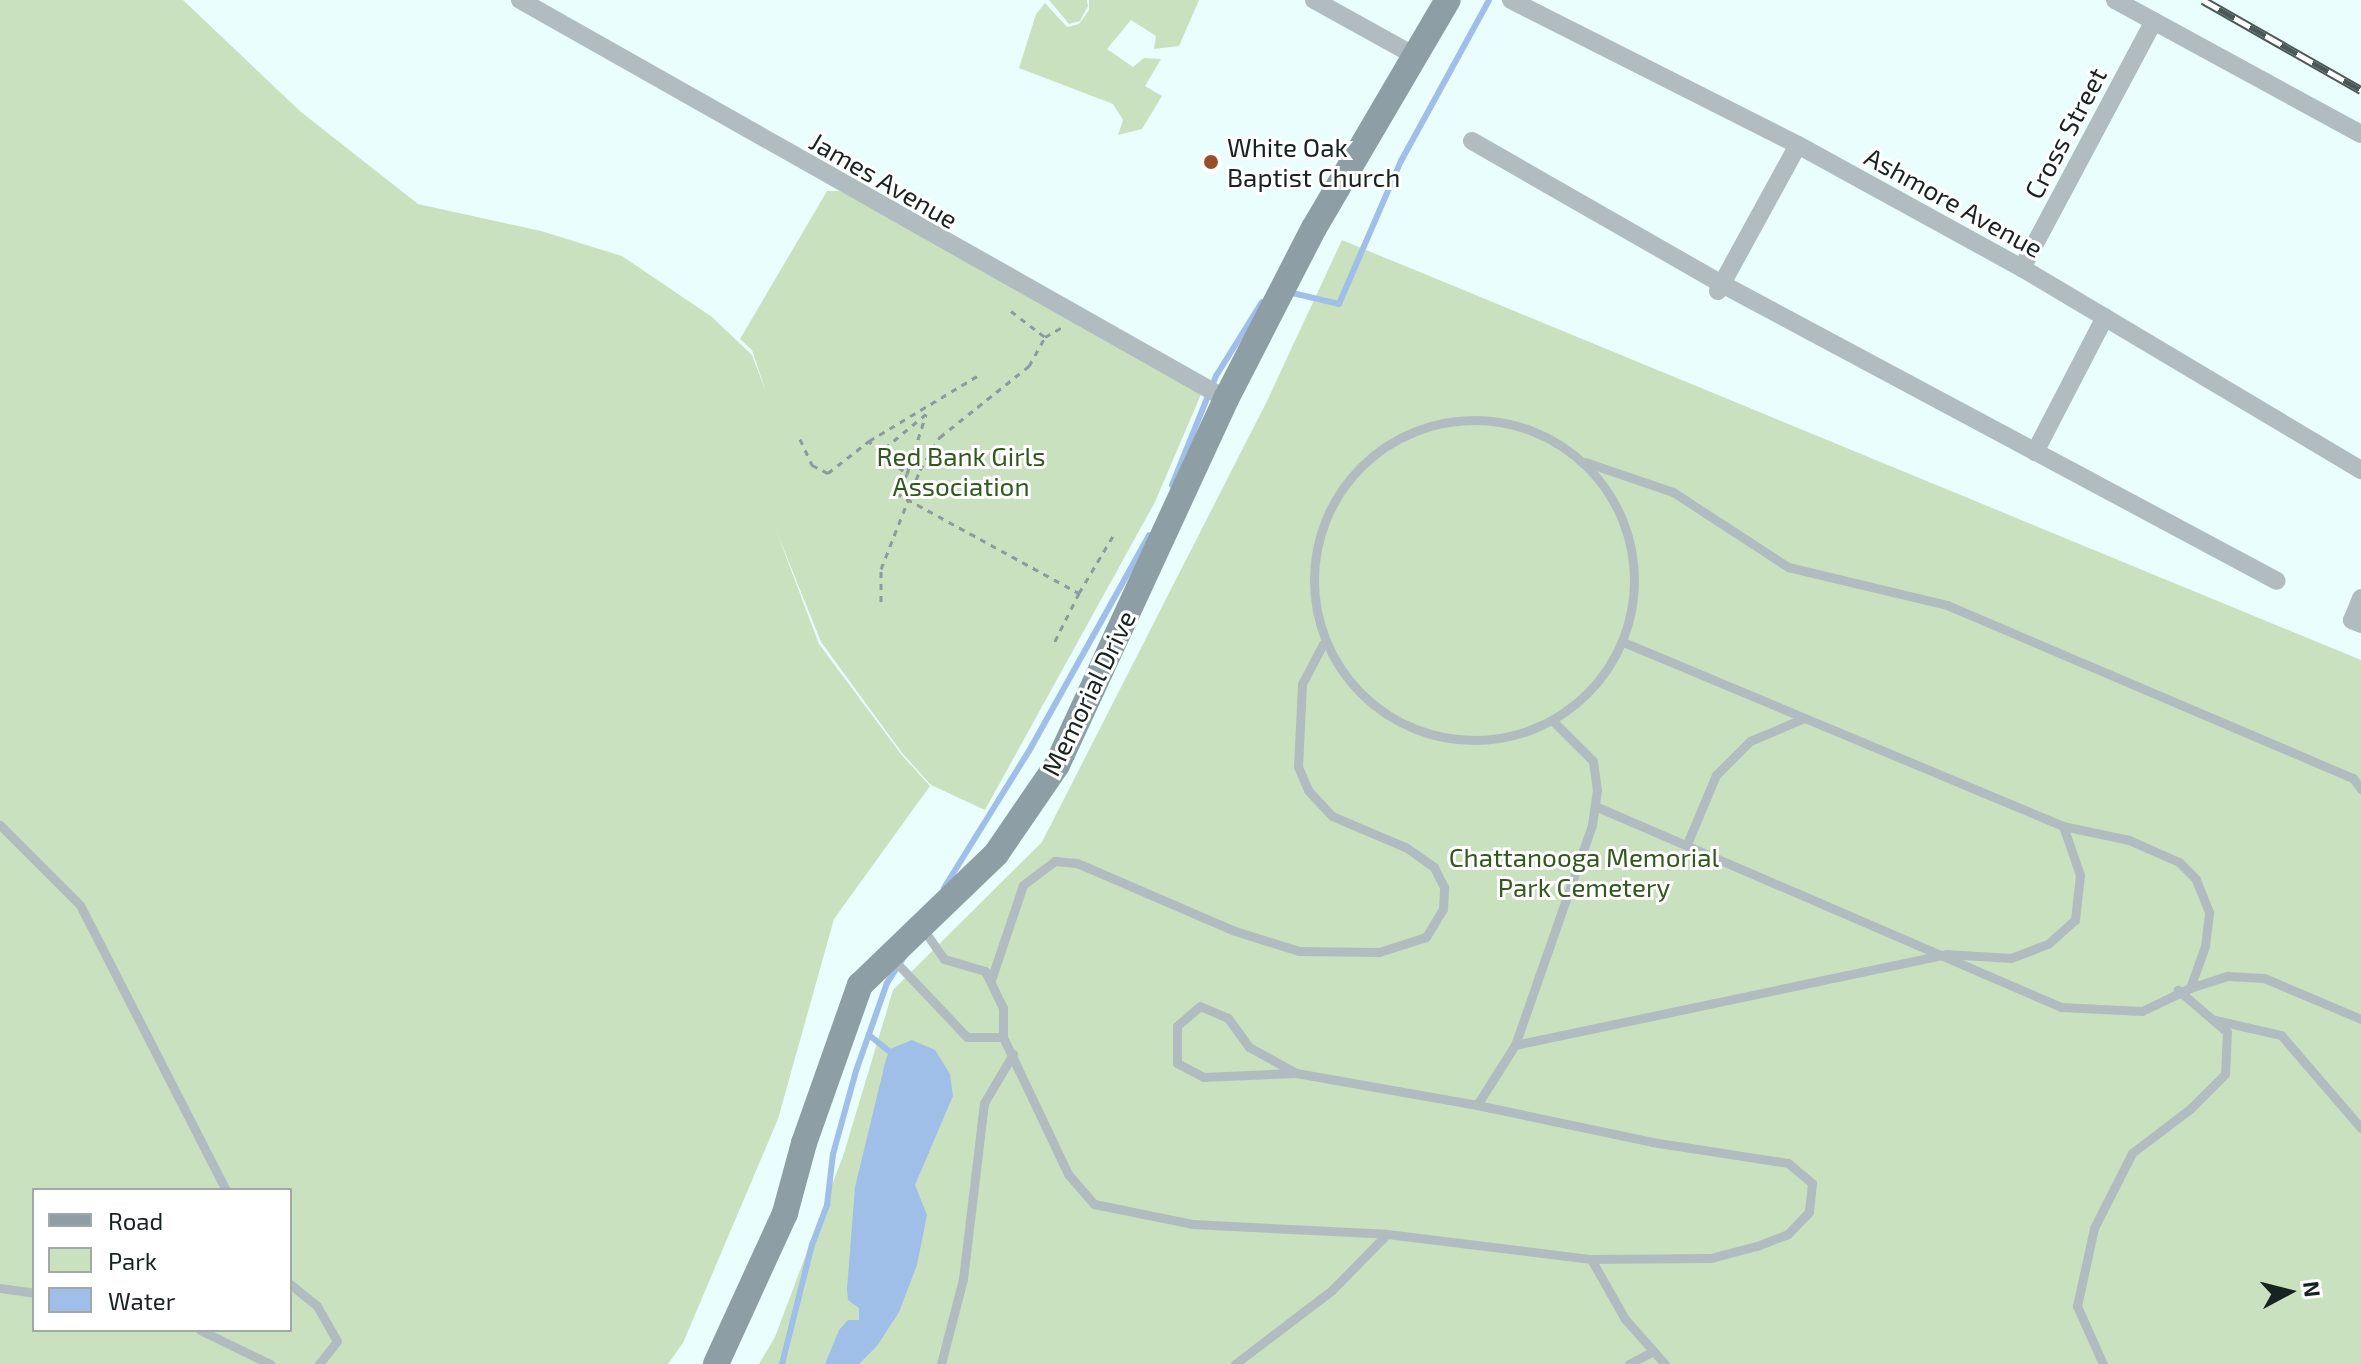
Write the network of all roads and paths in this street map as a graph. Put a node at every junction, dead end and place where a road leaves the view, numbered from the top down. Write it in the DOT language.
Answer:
graph roads {
  1 [pos="520,0"];
  2 [pos="1314,0"];
  3 [pos="1448,0"];
  4 [pos="1511,0"];
  5 [pos="2115,0"];
  6 [pos="2154,21"];
  7 [pos="1415,56"];
  8 [pos="2361,134"];
  9 [pos="1472,141"];
  10 [pos="1798,145"];
  11 [pos="2022,268"];
  12 [pos="1720,287"];
  13 [pos="1011,311"];
  14 [pos="1072,314"];
  15 [pos="2105,317"];
  16 [pos="1045,337"];
  17 [pos="977,376"];
  18 [pos="1226,399"];
  19 [pos="800,439"];
  20 [pos="869,441"];
  21 [pos="880,452"];
  22 [pos="2035,452"];
  23 [pos="1585,462"];
  24 [pos="2361,470"];
  25 [pos="907,474"];
  26 [pos="906,499"];
  27 [pos="1113,536"];
  28 [pos="2277,581"];
  29 [pos="1079,593"];
  30 [pos="2361,598"];
  31 [pos="881,602"];
  32 [pos="2361,624"];
  33 [pos="1623,642"];
  34 [pos="1323,644"];
  35 [pos="1053,645"];
  36 [pos="1802,719"];
  37 [pos="1553,721"];
  38 [pos="2361,789"];
  39 [pos="1595,806"];
  40 [pos="0,825"];
  41 [pos="2063,826"];
  42 [pos="1687,844"];
  43 [pos="921,927"];
  44 [pos="1946,954"];
  45 [pos="890,956"];
  46 [pos="991,980"];
  47 [pos="2190,988"];
  48 [pos="2178,990"];
  49 [pos="2212,1019"];
  50 [pos="2361,1019"];
  51 [pos="1003,1037"];
  52 [pos="1515,1045"];
  53 [pos="1013,1054"];
  54 [pos="1296,1073"];
  55 [pos="1477,1105"];
  56 [pos="2361,1128"];
  57 [pos="225,1188"];
  58 [pos="1387,1234"];
  59 [pos="1591,1259"];
  60 [pos="292,1286"];
  61 [pos="0,1288"];
  62 [pos="32,1293"];
  63 [pos="204,1332"];
  64 [pos="1652,1352"];
  65 [pos="270,1364"];
  66 [pos="319,1364"];
  67 [pos="716,1364"];
  68 [pos="941,1364"];
  69 [pos="1235,1364"];
  70 [pos="1629,1364"];
  71 [pos="1665,1364"];
  72 [pos="2103,1364"];
  1 -- 14 [label="street, James Avenue"];
  2 -- 7 [label="street"];
  3 -- 7 [label="street, Memorial Drive"];
  4 -- 10 [label="street, Ashmore Avenue"];
  5 -- 6 [label="street"];
  6 -- 8 [label="street"];
  6 -- 11 [label="street, Cross Street"];
  7 -- 18 [label="street, Memorial Drive"];
  9 -- 12 [label="street"];
  10 -- 11 [label="street, Ashmore Avenue"];
  10 -- 12 [label="street"];
  11 -- 15 [label="street, Ashmore Avenue"];
  12 -- 22 [label="street"];
  13 -- 16 [label="path"];
  14 -- 16 [label="path"];
  14 -- 18 [label="street, James Avenue"];
  15 -- 22 [label="street"];
  15 -- 24 [label="street, Ashmore Avenue"];
  16 -- 26 [label="path"];
  17 -- 20 [label="path"];
  18 -- 43 [label="street, Memorial Drive"];
  19 -- 20 [label="path"];
  20 -- 21 [label="path"];
  21 -- 25 [label="path"];
  21 -- 25 [label="path"];
  22 -- 28 [label="street"];
  23 -- 33 [label="lane"];
  23 -- 34 [label="lane"];
  23 -- 38 [label="lane"];
  25 -- 26 [label="path"];
  26 -- 29 [label="path"];
  26 -- 31 [label="path"];
  27 -- 29 [label="path"];
  29 -- 35 [label="path"];
  30 -- 32 [label="street"];
  33 -- 36 [label="lane"];
  33 -- 37 [label="lane"];
  34 -- 37 [label="lane"];
  34 -- 46 [label="lane"];
  36 -- 41 [label="lane"];
  36 -- 42 [label="lane"];
  37 -- 39 [label="lane"];
  39 -- 42 [label="lane"];
  39 -- 52 [label="lane"];
  40 -- 57 [label="lane"];
  41 -- 44 [label="lane"];
  41 -- 47 [label="lane"];
  42 -- 44 [label="lane"];
  43 -- 45 [label="street, Memorial Drive"];
  43 -- 46 [label="lane"];
  44 -- 48 [label="lane"];
  44 -- 52 [label="lane"];
  45 -- 51 [label="lane"];
  45 -- 67 [label="street, Memorial Drive"];
  46 -- 51 [label="lane"];
  47 -- 48 [label="lane"];
  47 -- 50 [label="lane"];
  48 -- 49 [label="lane"];
  49 -- 56 [label="lane"];
  49 -- 72 [label="lane"];
  51 -- 53 [label="lane"];
  52 -- 55 [label="lane"];
  53 -- 58 [label="lane"];
  53 -- 68 [label="lane"];
  54 -- 54 [label="lane"];
  54 -- 55 [label="lane"];
  55 -- 59 [label="lane"];
  58 -- 59 [label="lane"];
  58 -- 69 [label="lane"];
  59 -- 64 [label="lane"];
  60 -- 66 [label="lane"];
  61 -- 62 [label="lane"];
  63 -- 65 [label="lane"];
  64 -- 70 [label="lane"];
  64 -- 71 [label="lane"];
}
